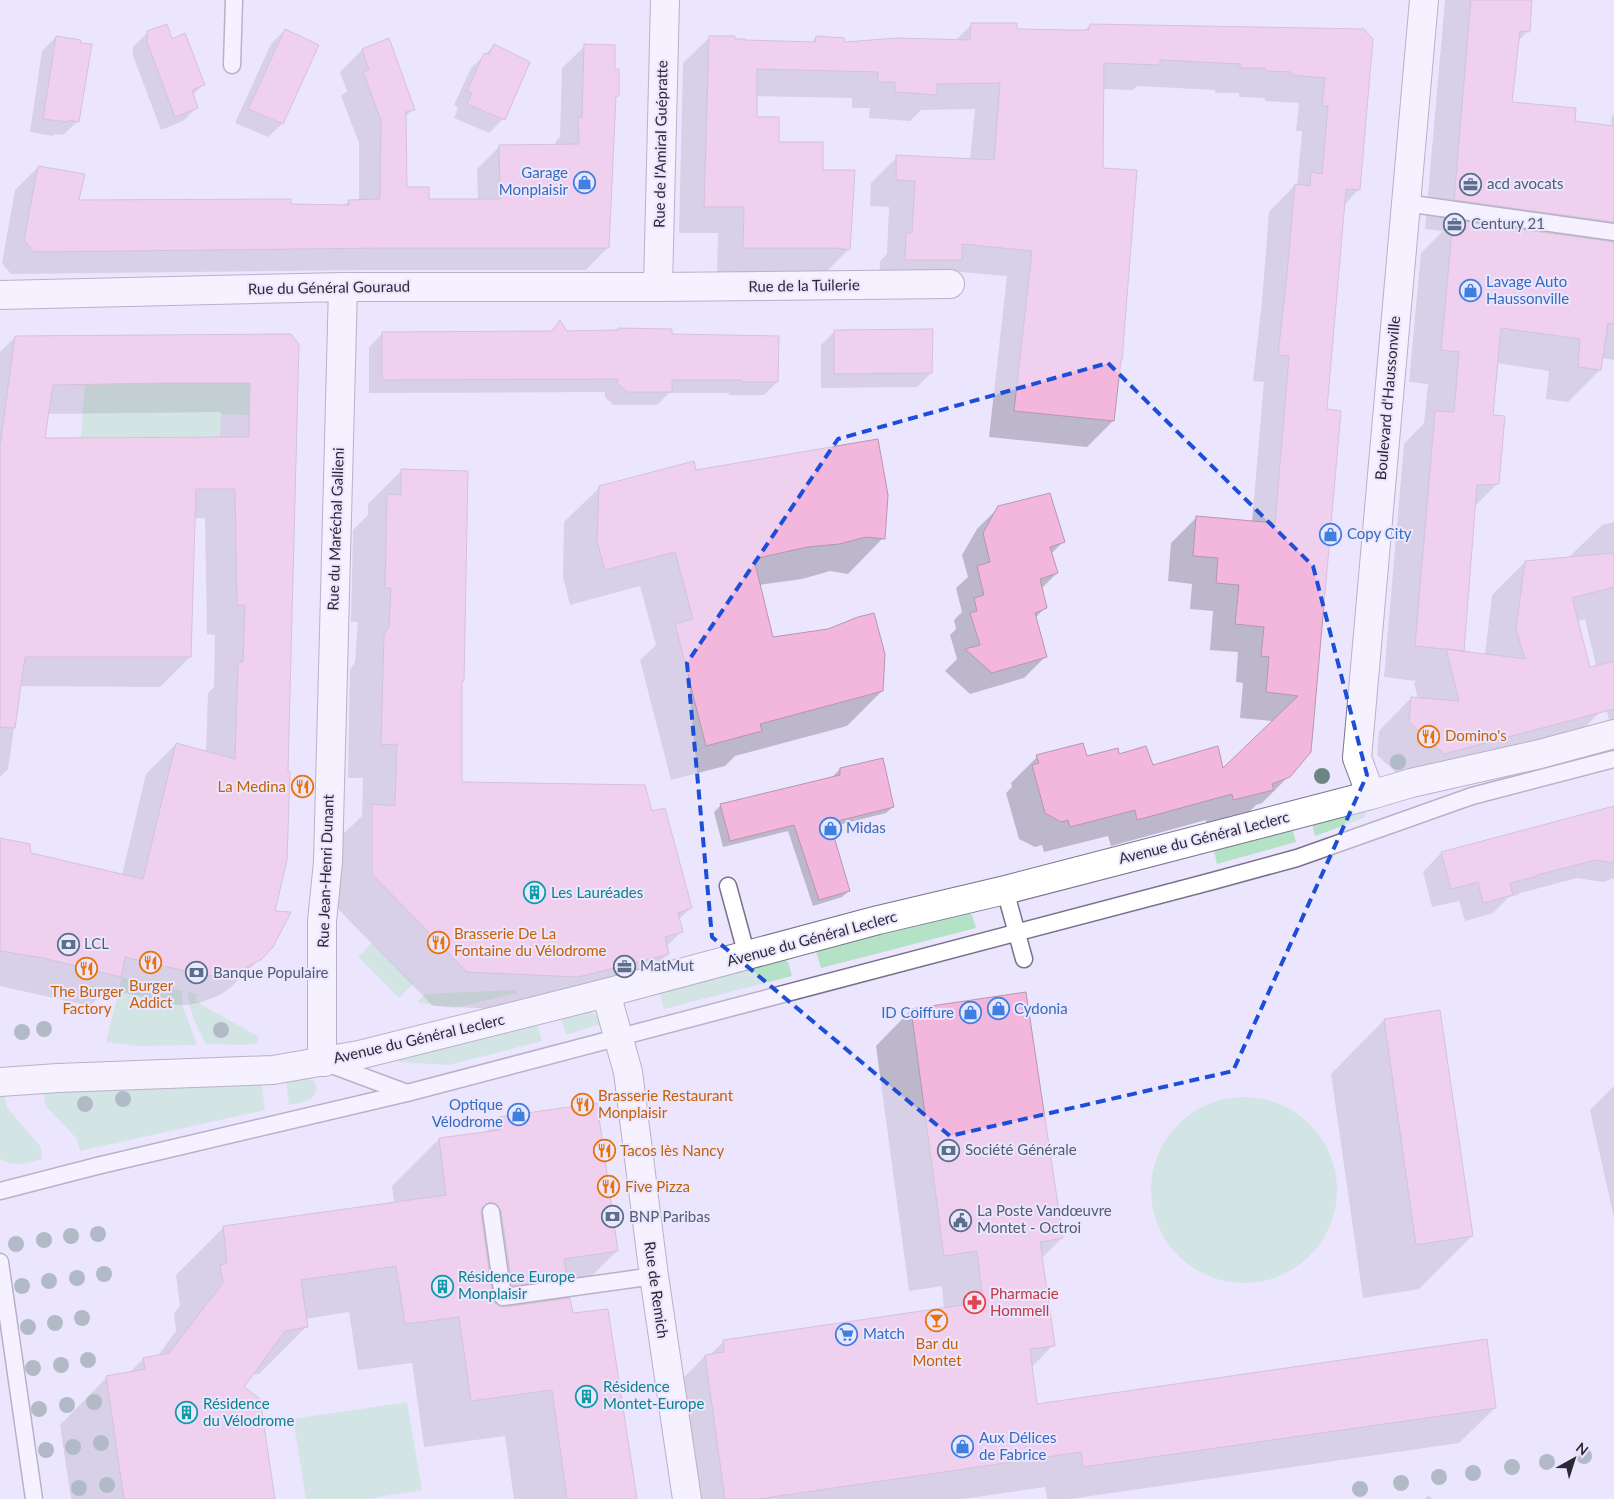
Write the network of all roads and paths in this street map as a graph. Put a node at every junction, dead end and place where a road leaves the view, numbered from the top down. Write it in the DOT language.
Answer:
graph roads {
  1 [pos="234,0"];
  2 [pos="665,0"];
  3 [pos="1424,0"];
  4 [pos="232,65"];
  5 [pos="1405,203"];
  6 [pos="1614,232"];
  7 [pos="950,284"];
  8 [pos="343,287"];
  9 [pos="658,287"];
  10 [pos="0,295"];
  11 [pos="1614,734"];
  12 [pos="1614,759"];
  13 [pos="330,770"];
  14 [pos="1371,795"];
  15 [pos="728,886"];
  16 [pos="1005,890"];
  17 [pos="1017,934"];
  18 [pos="747,956"];
  19 [pos="1024,959"];
  20 [pos="606,993"];
  21 [pos="619,1037"];
  22 [pos="324,1062"];
  23 [pos="0,1082"];
  24 [pos="407,1093"];
  25 [pos="0,1191"];
  26 [pos="491,1212"];
  27 [pos="0,1262"];
  28 [pos="654,1276"];
  29 [pos="34,1499"];
  30 [pos="687,1499"];
  1 -- 4 [label="lane"];
  2 -- 9 [label="street, Rue de l'Amiral Guépratte"];
  3 -- 5 [label="street, Boulevard d'Haussonville"];
  5 -- 6 [label="lane"];
  5 -- 14 [label="street, Boulevard d'Haussonville"];
  7 -- 9 [label="street, Rue de la Tuilerie"];
  8 -- 9 [label="street, Rue du Général Gouraud"];
  8 -- 10 [label="street, Rue du Général Gouraud"];
  8 -- 13 [label="street, Rue du Maréchal Gallieni"];
  11 -- 14 [label="street, Avenue du Général Leclerc"];
  12 -- 17 [label="lane"];
  13 -- 22 [label="street, Rue Jean-Henri Dunant"];
  14 -- 16 [label="street, Avenue du Général Leclerc"];
  15 -- 18 [label="lane"];
  16 -- 17 [label="lane"];
  16 -- 18 [label="street, Avenue du Général Leclerc"];
  17 -- 19 [label="lane"];
  17 -- 21 [label="lane"];
  18 -- 20 [label="street, Avenue du Général Leclerc"];
  20 -- 21 [label="street, Rue de Remich"];
  20 -- 22 [label="street, Avenue du Général Leclerc"];
  21 -- 24 [label="lane"];
  21 -- 28 [label="street, Rue de Remich"];
  22 -- 23 [label="street, Avenue du Général Leclerc"];
  22 -- 24 [label="lane"];
  24 -- 25 [label="lane"];
  26 -- 28 [label="lane"];
  27 -- 29 [label="lane"];
  28 -- 30 [label="street, Rue de Remich"];
}
